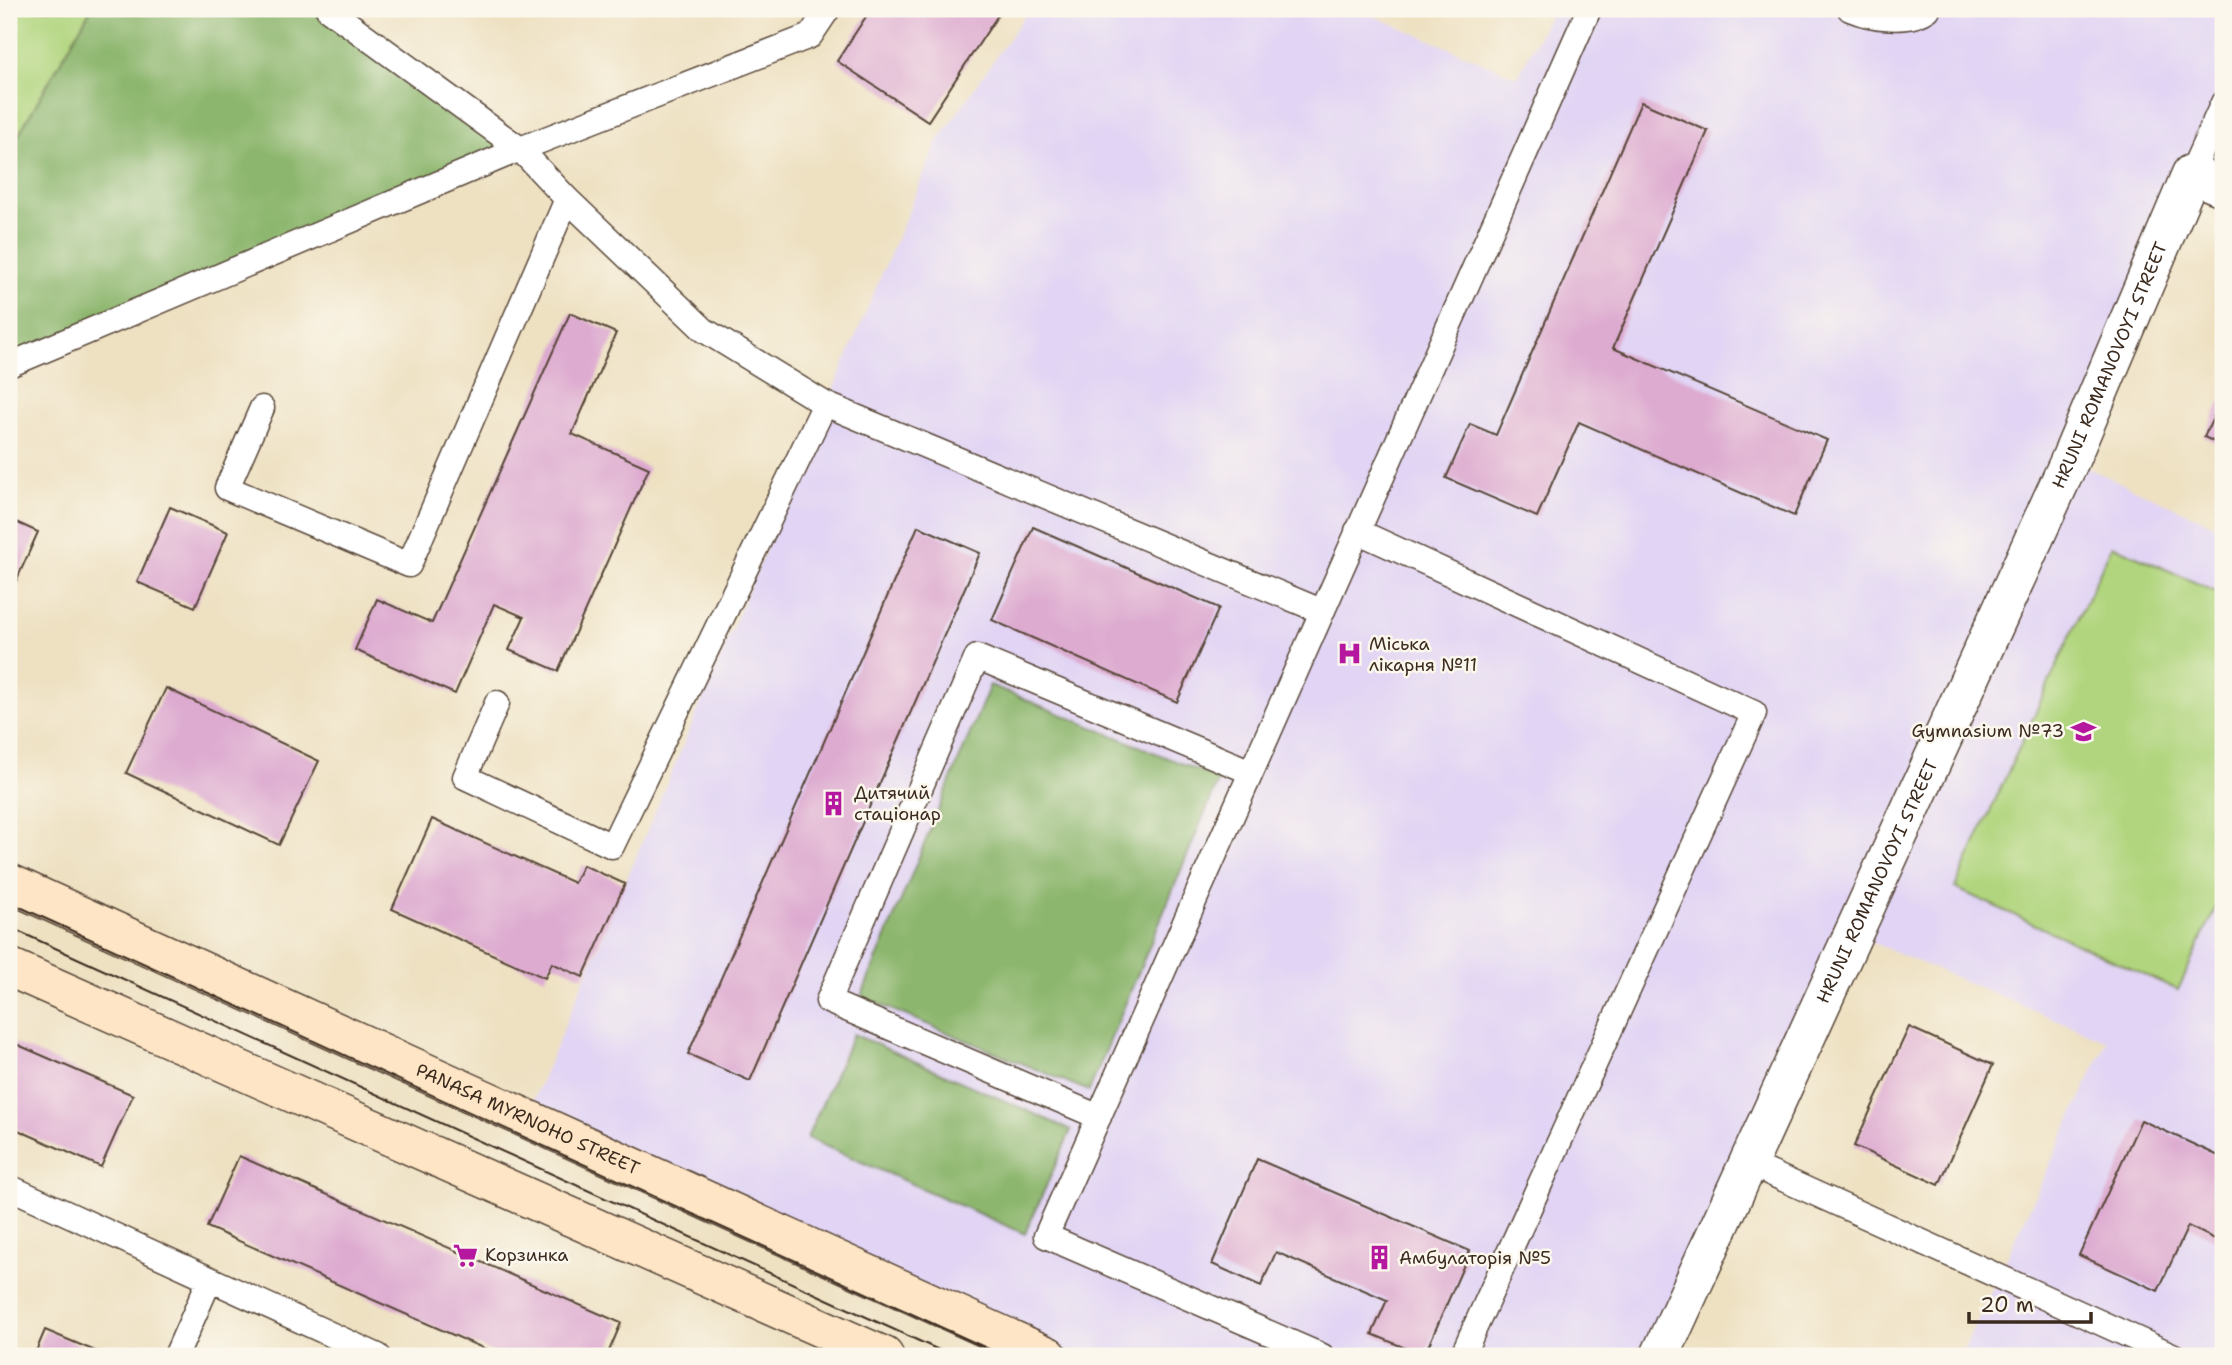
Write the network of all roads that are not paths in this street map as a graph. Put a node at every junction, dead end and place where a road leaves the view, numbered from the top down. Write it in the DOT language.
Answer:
graph roads {
  1 [pos="328,9"];
  2 [pos="828,9"];
  3 [pos="1589,9"];
  4 [pos="1850,9"];
  5 [pos="1928,9"];
  6 [pos="2223,103"];
  7 [pos="520,149"];
  8 [pos="2207,180"];
  9 [pos="567,199"];
  10 [pos="9,365"];
  11 [pos="825,404"];
  12 [pos="262,408"];
  13 [pos="1357,530"];
  14 [pos="1321,611"];
  15 [pos="497,703"];
  16 [pos="1251,772"];
  17 [pos="9,883"];
  18 [pos="9,967"];
  19 [pos="1099,1117"];
  20 [pos="1748,1163"];
  21 [pos="9,1187"];
  22 [pos="210,1279"];
  23 [pos="1295,1351"];
  24 [pos="176,1356"];
  25 [pos="378,1356"];
  26 [pos="884,1356"];
  27 [pos="1048,1356"];
  28 [pos="1322,1356"];
  29 [pos="1462,1356"];
  30 [pos="1660,1356"];
  31 [pos="2174,1356"];
  1 -- 7 [label="lane"];
  2 -- 7 [label="lane"];
  3 -- 13 [label="lane"];
  4 -- 5 [label="lane"];
  6 -- 8 [label="lane"];
  7 -- 9 [label="lane"];
  7 -- 10 [label="lane"];
  8 -- 20 [label="street, HRUNI ROMANOVOYI STREET"];
  9 -- 11 [label="lane"];
  9 -- 12 [label="lane"];
  11 -- 14 [label="lane"];
  11 -- 15 [label="lane"];
  13 -- 14 [label="lane"];
  13 -- 29 [label="lane"];
  14 -- 16 [label="lane"];
  16 -- 19 [label="lane"];
  16 -- 19 [label="lane"];
  17 -- 27 [label="main road, PANASA MYRNOHO STREET"];
  18 -- 26 [label="main road"];
  19 -- 23 [label="lane"];
  20 -- 30 [label="street, HRUNI ROMANOVOYI STREET"];
  20 -- 31 [label="lane"];
  21 -- 22 [label="lane"];
  22 -- 24 [label="lane"];
  22 -- 25 [label="lane"];
  23 -- 28 [label="lane"];
}
